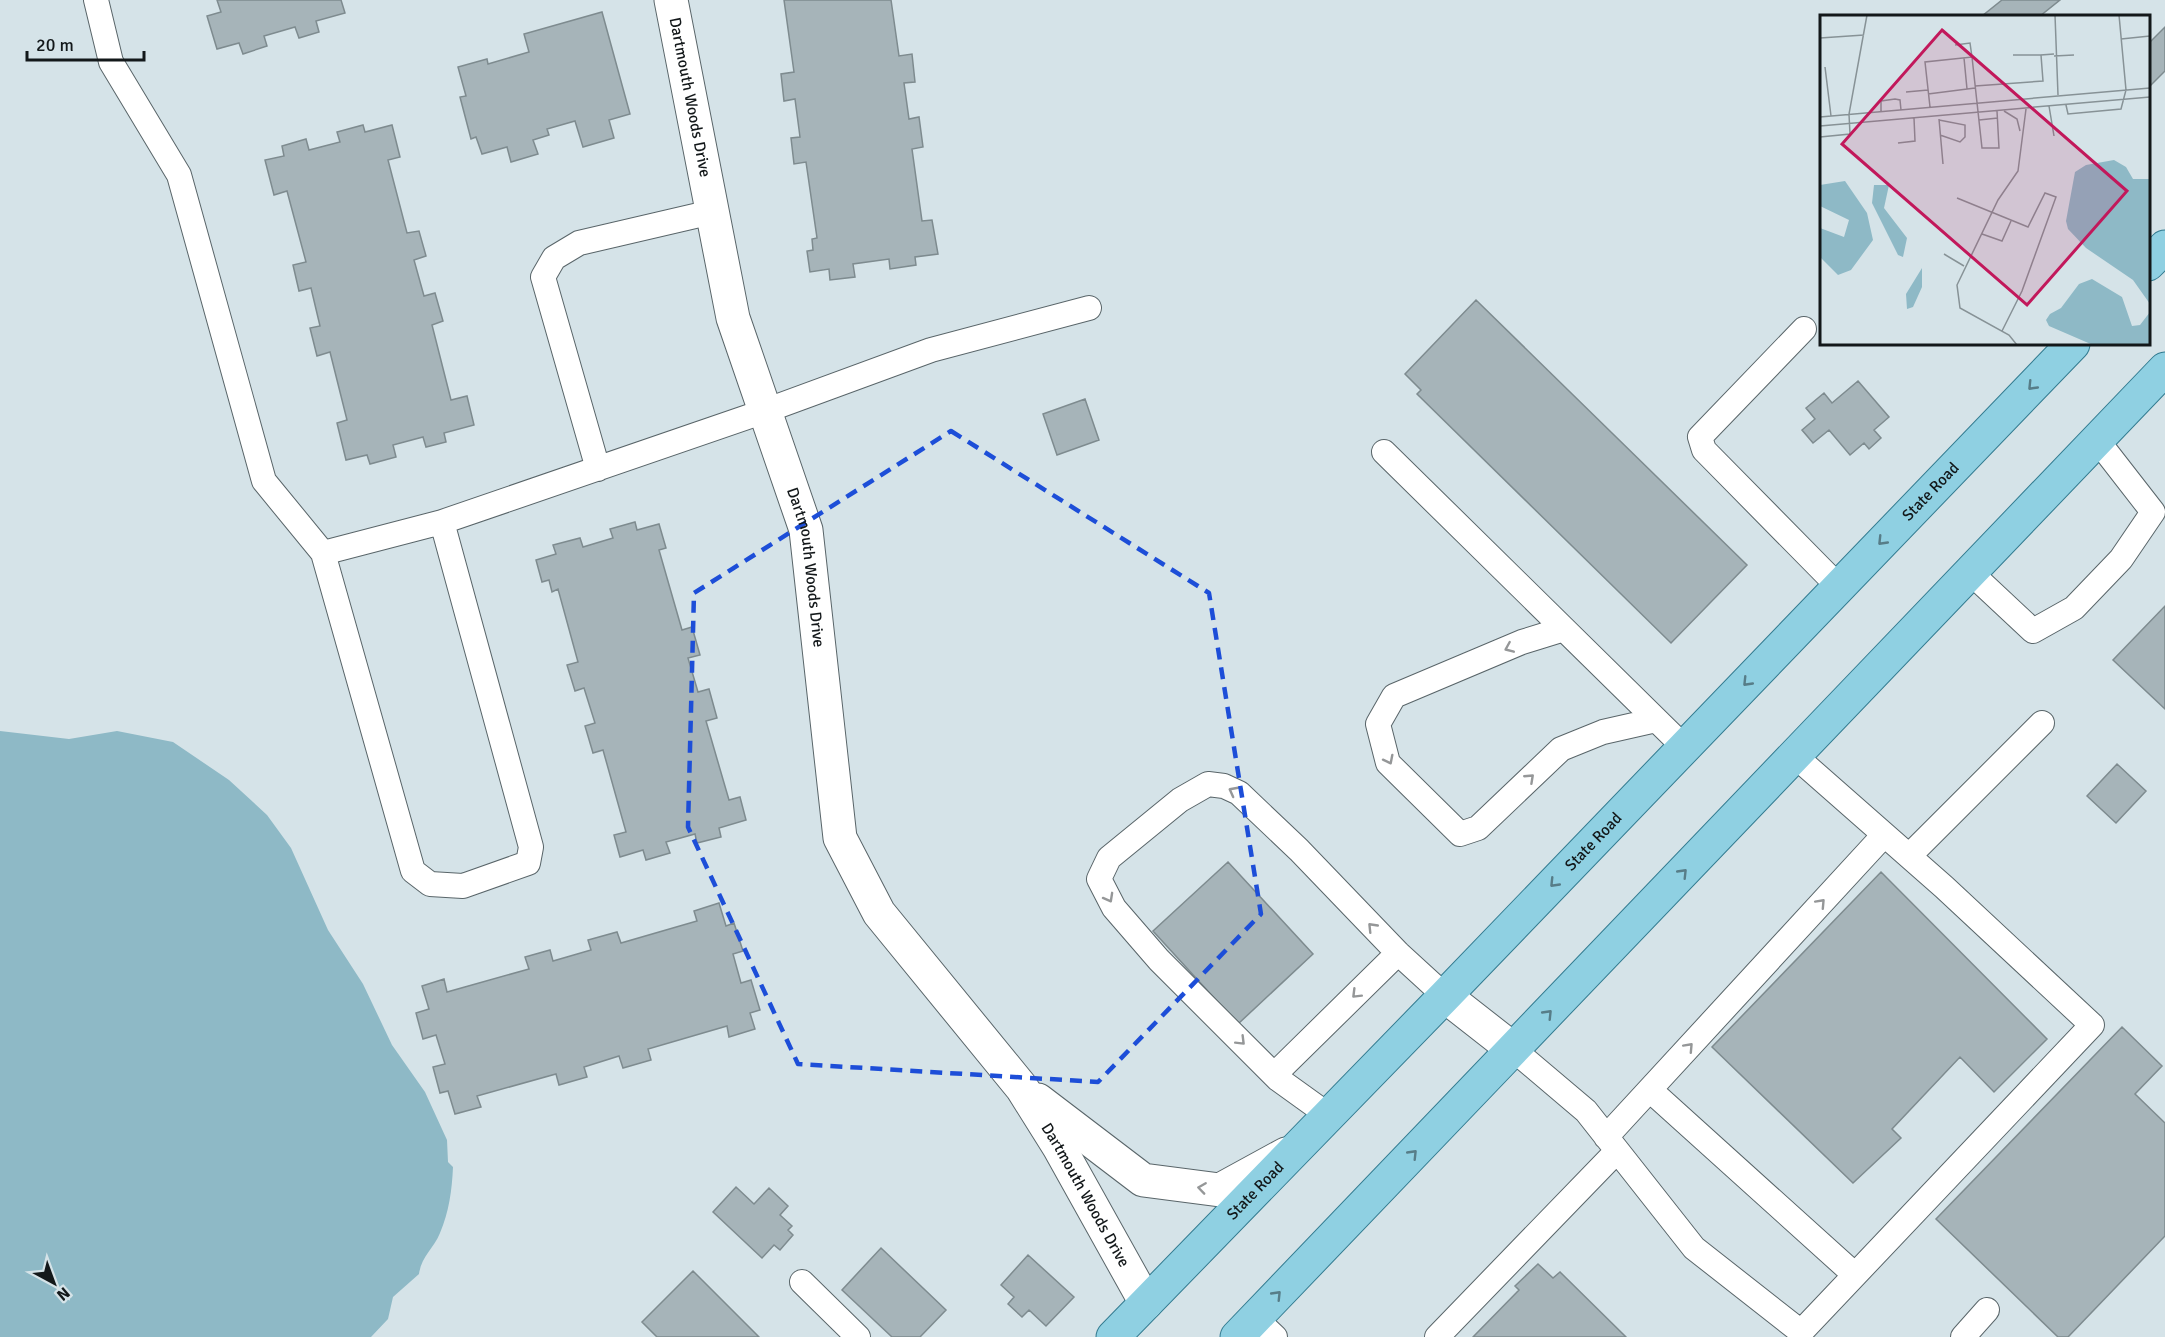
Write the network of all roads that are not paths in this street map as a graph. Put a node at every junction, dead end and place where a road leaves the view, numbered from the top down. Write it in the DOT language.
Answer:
graph roads {
  1 [pos="96,0"];
  2 [pos="670,0"];
  3 [pos="712,212"];
  4 [pos="2165,247"];
  5 [pos="2150,262"];
  6 [pos="1089,309"];
  7 [pos="1804,329"];
  8 [pos="2072,345"];
  9 [pos="2165,369"];
  10 [pos="765,411"];
  11 [pos="2097,440"];
  12 [pos="1384,452"];
  13 [pos="598,469"];
  14 [pos="442,522"];
  15 [pos="323,553"];
  16 [pos="1971,573"];
  17 [pos="1839,587"];
  18 [pos="1564,629"];
  19 [pos="1656,720"];
  20 [pos="2042,723"];
  21 [pos="1684,747"];
  22 [pos="1795,756"];
  23 [pos="1884,835"];
  24 [pos="1909,856"];
  25 [pos="1398,953"];
  26 [pos="1445,996"];
  27 [pos="1514,1050"];
  28 [pos="1274,1075"];
  29 [pos="1022,1088"];
  30 [pos="1650,1090"];
  31 [pos="1328,1115"];
  32 [pos="1612,1144"];
  33 [pos="1293,1151"];
  34 [pos="1855,1275"];
  35 [pos="802,1282"];
  36 [pos="1146,1303"];
  37 [pos="1987,1310"];
  38 [pos="1256,1331"];
  39 [pos="1804,1334"];
  40 [pos="858,1337"];
  41 [pos="1113,1337"];
  42 [pos="1437,1337"];
  43 [pos="1963,1337"];
  1 -- 15 [label="lane"];
  2 -- 3 [label="street, Dartmouth Woods Drive"];
  3 -- 10 [label="street, Dartmouth Woods Drive"];
  3 -- 13 [label="lane"];
  4 -- 5 [label="main road"];
  6 -- 10 [label="lane"];
  7 -- 17 [label="lane"];
  8 -- 17 [label="main road, State Road, one-way"];
  9 -- 11 [label="main road"];
  10 -- 13 [label="lane"];
  10 -- 29 [label="street, Dartmouth Woods Drive"];
  11 -- 16 [label="main road"];
  11 -- 16 [label="lane"];
  12 -- 18 [label="lane"];
  13 -- 14 [label="lane"];
  14 -- 15 [label="lane"];
  14 -- 15 [label="lane"];
  16 -- 22 [label="main road"];
  17 -- 21 [label="main road, State Road, one-way"];
  18 -- 19 [label="lane"];
  18 -- 19 [label="lane, one-way"];
  19 -- 21 [label="lane"];
  20 -- 24 [label="lane"];
  21 -- 26 [label="main road, State Road, one-way"];
  22 -- 23 [label="lane"];
  27 -- 22 [label="main road, one-way"];
  23 -- 24 [label="lane"];
  30 -- 23 [label="lane, one-way"];
  24 -- 34 [label="lane"];
  25 -- 26 [label="lane"];
  25 -- 28 [label="lane, one-way"];
  25 -- 28 [label="lane, one-way"];
  26 -- 27 [label="street"];
  26 -- 31 [label="main road, State Road"];
  27 -- 32 [label="lane"];
  38 -- 27 [label="main road, one-way"];
  28 -- 31 [label="lane"];
  33 -- 29 [label="street, Dartmouth Woods Drive, one-way"];
  29 -- 36 [label="street, Dartmouth Woods Drive"];
  30 -- 32 [label="lane"];
  30 -- 34 [label="lane"];
  31 -- 33 [label="main road, State Road"];
  32 -- 39 [label="lane"];
  32 -- 42 [label="lane"];
  33 -- 36 [label="main road, State Road"];
  34 -- 39 [label="lane"];
  35 -- 40 [label="lane"];
  36 -- 41 [label="main road, State Road"];
  37 -- 43 [label="lane"];
}
